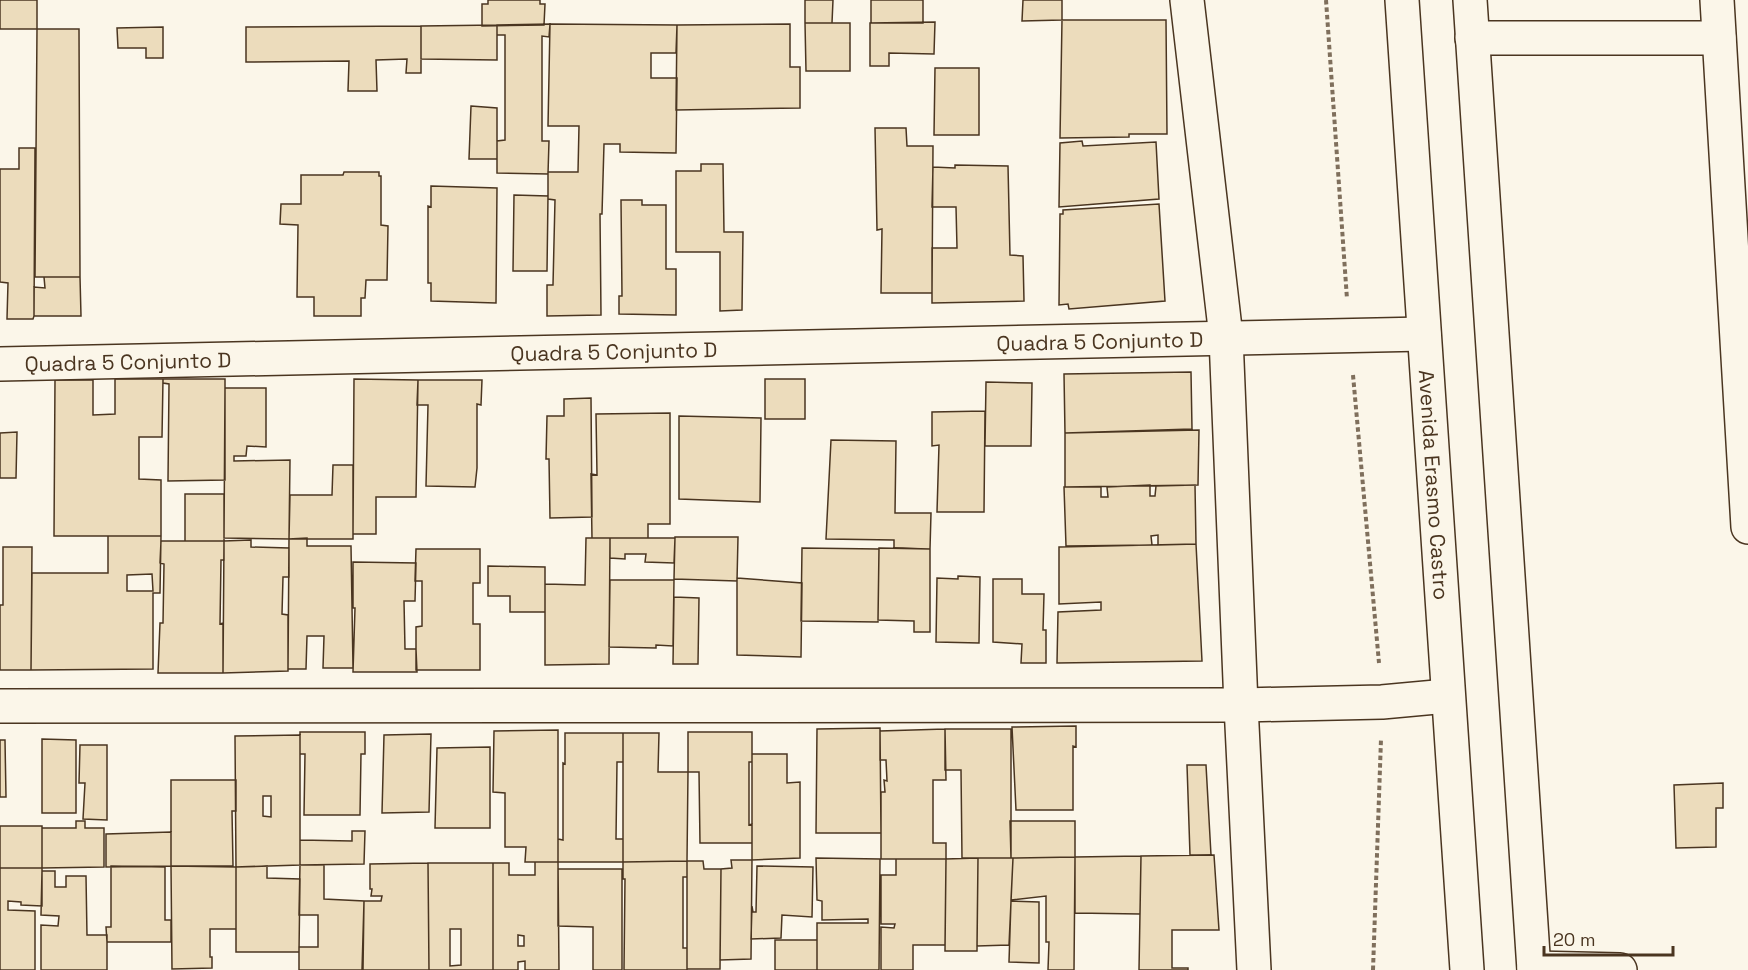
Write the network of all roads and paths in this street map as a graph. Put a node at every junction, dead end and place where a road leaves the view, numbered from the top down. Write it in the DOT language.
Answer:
graph roads {
  1 [pos="1187,0"];
  2 [pos="1326,0"];
  3 [pos="1402,0"];
  4 [pos="1470,0"];
  5 [pos="1717,0"];
  6 [pos="1472,38"];
  7 [pos="1719,38"];
  8 [pos="1349,334"];
  9 [pos="1424,334"];
  10 [pos="1226,337"];
  11 [pos="0,364"];
  12 [pos="1748,527"];
  13 [pos="1447,696"];
  14 [pos="1382,702"];
  15 [pos="0,705"];
  16 [pos="1241,705"];
  17 [pos="1534,969"];
  18 [pos="1254,970"];
  19 [pos="1373,970"];
  20 [pos="1467,970"];
  21 [pos="1620,970"];
  1 -- 10 [label="street"];
  2 -- 8 [label="path"];
  3 -- 9 [label="street, Avenida Erasmo Castro"];
  4 -- 6 [label="street"];
  5 -- 7 [label="street"];
  6 -- 7 [label="street"];
  6 -- 17 [label="street"];
  7 -- 12 [label="street"];
  8 -- 9 [label="street, Quadra 5 Conjunto D"];
  8 -- 10 [label="street, Quadra 5 Conjunto D"];
  8 -- 14 [label="path"];
  9 -- 13 [label="street, Avenida Erasmo Castro"];
  10 -- 11 [label="street, Quadra 5 Conjunto D"];
  10 -- 16 [label="street"];
  13 -- 14 [label="street"];
  13 -- 20 [label="street, Avenida Erasmo Castro"];
  14 -- 16 [label="street"];
  14 -- 19 [label="path"];
  15 -- 16 [label="street"];
  16 -- 18 [label="street"];
  17 -- 21 [label="street"];
}
